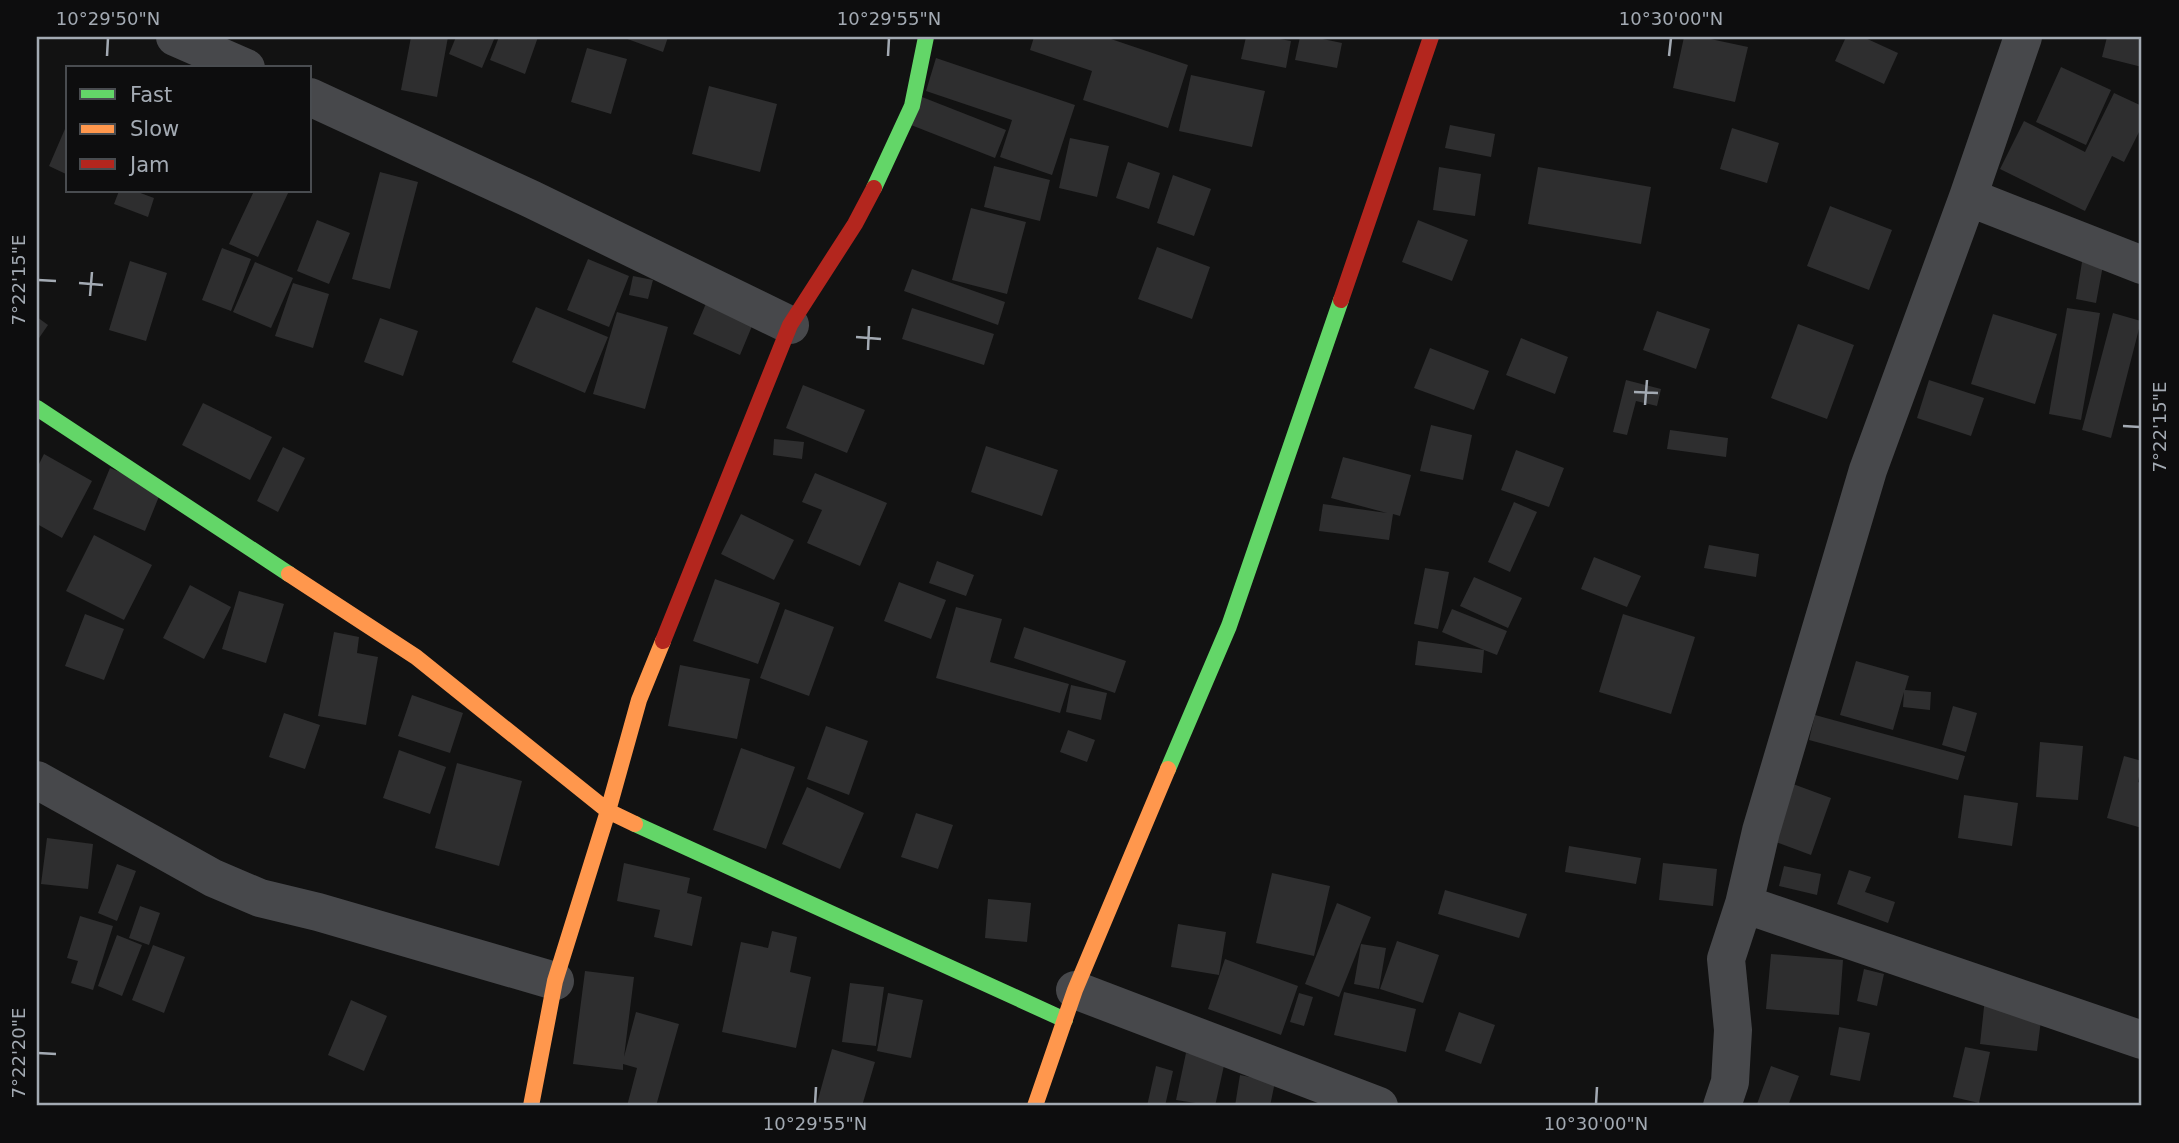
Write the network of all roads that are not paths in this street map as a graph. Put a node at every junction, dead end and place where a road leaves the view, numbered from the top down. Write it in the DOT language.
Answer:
graph roads {
  1 [pos="175,37"];
  2 [pos="926,37"];
  3 [pos="1431,37"];
  4 [pos="2023,37"];
  5 [pos="241,66"];
  6 [pos="312,98"];
  7 [pos="1968,197"];
  8 [pos="2142,265"];
  9 [pos="789,325"];
  10 [pos="37,408"];
  11 [pos="37,780"];
  12 [pos="608,811"];
  13 [pos="1744,904"];
  14 [pos="555,981"];
  15 [pos="1070,1005"];
  16 [pos="2142,1040"];
  17 [pos="531,1106"];
  18 [pos="1035,1106"];
  19 [pos="1379,1106"];
  20 [pos="1722,1106"];
  1 -- 5 [label="street"];
  2 -- 9 [label="street"];
  3 -- 15 [label="street"];
  4 -- 7 [label="street"];
  6 -- 9 [label="street"];
  7 -- 8 [label="street"];
  7 -- 13 [label="street"];
  9 -- 12 [label="street"];
  10 -- 12 [label="street"];
  11 -- 14 [label="street"];
  12 -- 14 [label="street"];
  12 -- 15 [label="street"];
  13 -- 16 [label="street"];
  13 -- 20 [label="street"];
  14 -- 17 [label="street"];
  15 -- 18 [label="street"];
  15 -- 19 [label="street"];
}
